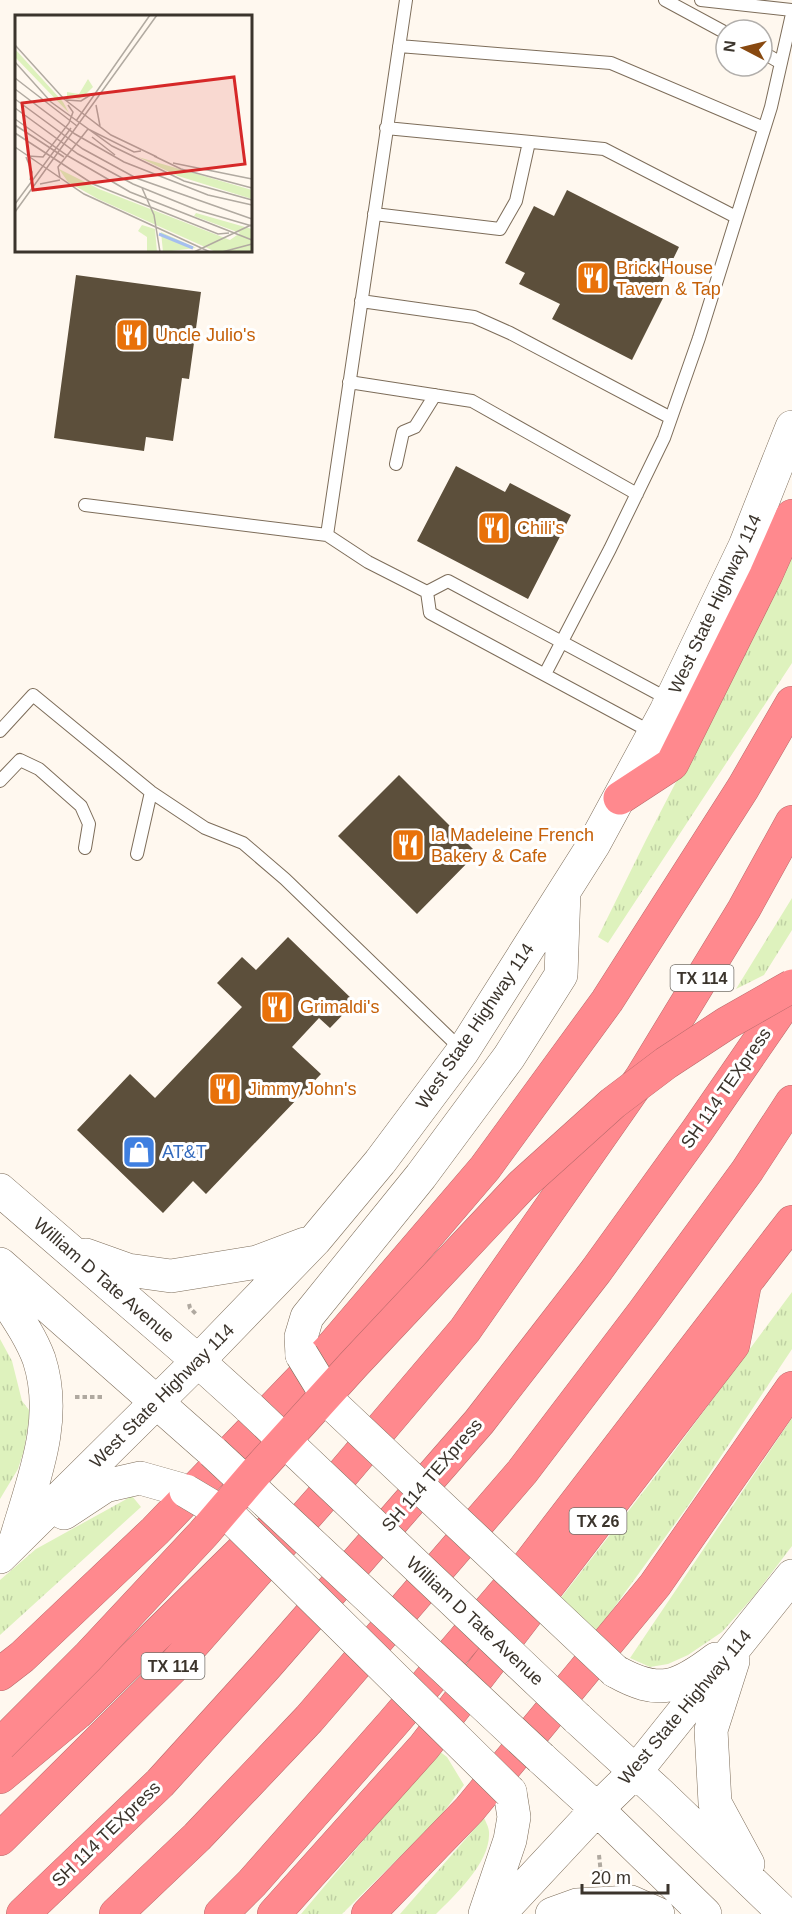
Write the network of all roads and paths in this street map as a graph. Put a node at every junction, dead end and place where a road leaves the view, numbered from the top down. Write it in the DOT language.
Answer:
graph roads {
  1 [pos="406,0"];
  2 [pos="665,0"];
  3 [pos="701,0"];
  4 [pos="792,12"];
  5 [pos="714,27"];
  6 [pos="399,46"];
  7 [pos="774,59"];
  8 [pos="781,63"];
  9 [pos="386,128"];
  10 [pos="764,128"];
  11 [pos="530,142"];
  12 [pos="374,214"];
  13 [pos="736,218"];
  14 [pos="361,301"];
  15 [pos="349,382"];
  16 [pos="435,395"];
  17 [pos="671,418"];
  18 [pos="792,427"];
  19 [pos="396,464"];
  20 [pos="637,494"];
  21 [pos="85,505"];
  22 [pos="792,516"];
  23 [pos="327,535"];
  24 [pos="427,592"];
  25 [pos="562,644"];
  26 [pos="545,674"];
  27 [pos="670,701"];
  28 [pos="792,703"];
  29 [pos="0,731"];
  30 [pos="654,733"];
  31 [pos="0,781"];
  32 [pos="151,792"];
  33 [pos="620,798"];
  34 [pos="792,822"];
  35 [pos="85,848"];
  36 [pos="137,854"];
  37 [pos="564,890"];
  38 [pos="792,986"];
  39 [pos="792,993"];
  40 [pos="463,1051"];
  41 [pos="792,1102"];
  42 [pos="0,1190"];
  43 [pos="792,1222"];
  44 [pos="315,1240"];
  45 [pos="65,1247"];
  46 [pos="0,1264"];
  47 [pos="745,1282"];
  48 [pos="0,1291"];
  49 [pos="198,1361"];
  50 [pos="792,1388"];
  51 [pos="74,1397"];
  52 [pos="112,1401"];
  53 [pos="157,1401"];
  54 [pos="335,1484"];
  55 [pos="7,1550"];
  56 [pos="792,1576"];
  57 [pos="739,1642"];
  58 [pos="0,1674"];
  59 [pos="0,1745"];
  60 [pos="636,1771"];
  61 [pos="0,1777"];
  62 [pos="597,1809"];
  63 [pos="0,1839"];
  64 [pos="593,1848"];
  65 [pos="602,1875"];
  66 [pos="774,1904"];
  67 [pos="23,1914"];
  68 [pos="116,1914"];
  69 [pos="221,1914"];
  70 [pos="274,1914"];
  71 [pos="368,1914"];
  72 [pos="485,1914"];
  73 [pos="499,1914"];
  74 [pos="552,1914"];
  75 [pos="658,1914"];
  76 [pos="705,1914"];
  1 -- 6 [label="lane"];
  2 -- 5 [label="lane"];
  3 -- 4 [label="lane"];
  4 -- 8 [label="lane"];
  6 -- 9 [label="lane"];
  6 -- 10 [label="lane"];
  7 -- 8 [label="lane"];
  8 -- 10 [label="lane"];
  9 -- 11 [label="lane"];
  9 -- 12 [label="lane"];
  10 -- 13 [label="lane"];
  11 -- 12 [label="lane"];
  11 -- 13 [label="lane"];
  12 -- 14 [label="lane"];
  13 -- 17 [label="lane"];
  14 -- 15 [label="lane"];
  14 -- 17 [label="lane"];
  15 -- 16 [label="lane"];
  15 -- 23 [label="lane"];
  16 -- 19 [label="lane"];
  16 -- 20 [label="lane"];
  17 -- 20 [label="lane"];
  18 -- 27 [label="main road, West State Highway 114"];
  20 -- 25 [label="lane"];
  21 -- 23 [label="lane"];
  22 -- 33 [label="highway"];
  23 -- 24 [label="lane"];
  24 -- 25 [label="lane"];
  24 -- 26 [label="lane"];
  25 -- 26 [label="lane"];
  25 -- 27 [label="lane"];
  26 -- 30 [label="lane"];
  27 -- 30 [label="main road, West State Highway 114"];
  28 -- 58 [label="highway"];
  29 -- 32 [label="lane"];
  30 -- 33 [label="main road, West State Highway 114"];
  31 -- 35 [label="lane"];
  32 -- 36 [label="lane"];
  32 -- 40 [label="lane"];
  33 -- 37 [label="main road, West State Highway 114"];
  34 -- 54 [label="highway, TX 114"];
  37 -- 40 [label="main road, West State Highway 114"];
  37 -- 57 [label="main road, bridge"];
  38 -- 59 [label="highway, bridge"];
  39 -- 67 [label="highway, SH 114 TEXpress"];
  40 -- 44 [label="main road, West State Highway 114"];
  41 -- 68 [label="highway"];
  42 -- 45 [label="main road, William D Tate Avenue"];
  43 -- 47 [label="highway"];
  44 -- 45 [label="main road"];
  44 -- 49 [label="main road, West State Highway 114"];
  45 -- 49 [label="main road, William D Tate Avenue"];
  46 -- 53 [label="main road"];
  47 -- 69 [label="highway"];
  47 -- 70 [label="highway, TX 26"];
  48 -- 55 [label="main road"];
  49 -- 53 [label="main road, West State Highway 114"];
  49 -- 60 [label="main road, William D Tate Avenue, bridge"];
  50 -- 71 [label="highway"];
  51 -- 52 [label="path"];
  53 -- 55 [label="main road, West State Highway 114"];
  53 -- 62 [label="main road, bridge"];
  54 -- 61 [label="highway"];
  54 -- 63 [label="highway, TX 114"];
  55 -- 72 [label="main road, bridge"];
  56 -- 57 [label="main road, West State Highway 114"];
  57 -- 60 [label="main road, West State Highway 114"];
  57 -- 66 [label="main road"];
  60 -- 62 [label="main road, West State Highway 114"];
  60 -- 66 [label="main road, William D Tate Avenue"];
  62 -- 73 [label="main road, West State Highway 114"];
  62 -- 76 [label="main road"];
  64 -- 65 [label="path"];
  74 -- 75 [label="main road"];
}
